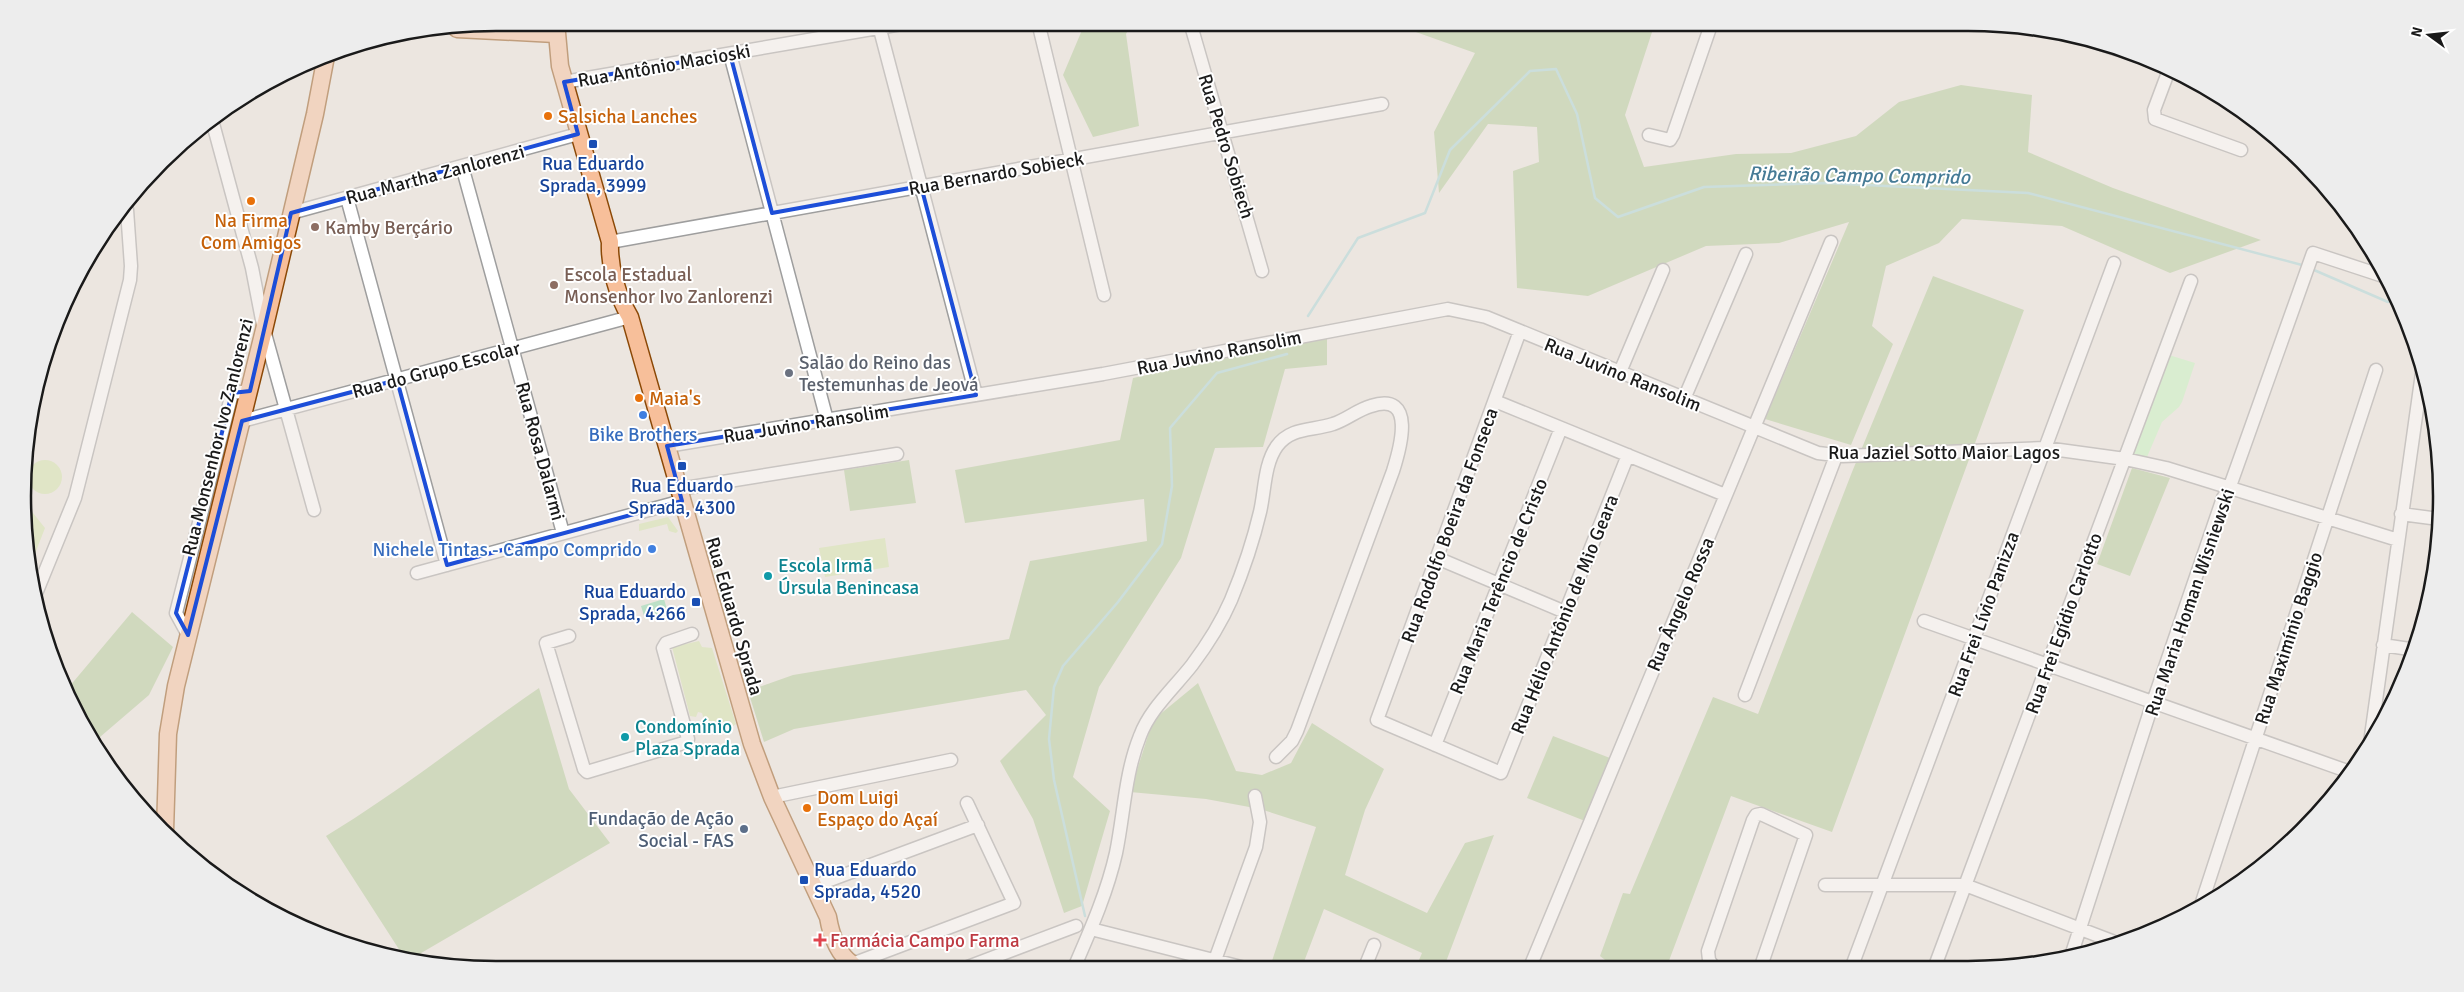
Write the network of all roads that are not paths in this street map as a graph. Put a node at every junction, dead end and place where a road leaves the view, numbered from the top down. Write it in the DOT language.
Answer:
graph roads {
  1 [pos="556,31"];
  2 [pos="847,31"];
  3 [pos="880,31"];
  4 [pos="1040,31"];
  5 [pos="1193,31"];
  6 [pos="1709,31"];
  7 [pos="730,54"];
  8 [pos="325,65"];
  9 [pos="2167,76"];
  10 [pos="564,82"];
  11 [pos="1382,104"];
  12 [pos="214,126"];
  13 [pos="1223,132"];
  14 [pos="578,134"];
  15 [pos="1649,135"];
  16 [pos="2241,150"];
  17 [pos="1071,160"];
  18 [pos="462,166"];
  19 [pos="921,186"];
  20 [pos="347,198"];
  21 [pos="127,213"];
  22 [pos="291,213"];
  23 [pos="772,213"];
  24 [pos="610,242"];
  25 [pos="1831,242"];
  26 [pos="1746,254"];
  27 [pos="2114,262"];
  28 [pos="1663,270"];
  29 [pos="1262,271"];
  30 [pos="2376,274"];
  31 [pos="2191,281"];
  32 [pos="1104,295"];
  33 [pos="630,317"];
  34 [pos="264,330"];
  35 [pos="1520,331"];
  36 [pos="512,348"];
  37 [pos="2376,370"];
  38 [pos="1620,372"];
  39 [pos="397,380"];
  40 [pos="2419,385"];
  41 [pos="250,391"];
  42 [pos="976,395"];
  43 [pos="1684,399"];
  44 [pos="1495,401"];
  45 [pos="286,409"];
  46 [pos="827,420"];
  47 [pos="242,421"];
  48 [pos="1754,427"];
  49 [pos="1561,428"];
  50 [pos="667,446"];
  51 [pos="2045,448"];
  52 [pos="897,454"];
  53 [pos="1628,456"];
  54 [pos="1836,456"];
  55 [pos="2125,459"];
  56 [pos="2229,489"];
  57 [pos="681,495"];
  58 [pos="1725,495"];
  59 [pos="314,510"];
  60 [pos="2401,514"];
  61 [pos="2432,517"];
  62 [pos="2327,518"];
  63 [pos="564,533"];
  64 [pos="2398,540"];
  65 [pos="1437,558"];
  66 [pos="447,564"];
  67 [pos="417,573"];
  68 [pos="39,583"];
  69 [pos="1499,584"];
  70 [pos="1565,612"];
  71 [pos="1924,622"];
  72 [pos="692,634"];
  73 [pos="188,635"];
  74 [pos="569,636"];
  75 [pos="1974,639"];
  76 [pos="2383,645"];
  77 [pos="2407,649"];
  78 [pos="2048,665"];
  79 [pos="1745,695"];
  80 [pos="2153,702"];
  81 [pos="2373,724"];
  82 [pos="2255,738"];
  83 [pos="1435,744"];
  84 [pos="1276,757"];
  85 [pos="952,760"];
  86 [pos="2343,770"];
  87 [pos="1254,796"];
  88 [pos="772,797"];
  89 [pos="967,803"];
  90 [pos="165,823"];
  91 [pos="978,826"];
  92 [pos="1825,885"];
  93 [pos="1882,885"];
  94 [pos="1965,885"];
  95 [pos="814,886"];
  96 [pos="2204,895"];
  97 [pos="1076,926"];
  98 [pos="1091,929"];
  99 [pos="2080,929"];
  100 [pos="2107,939"];
  101 [pos="1374,945"];
  102 [pos="2074,948"];
  103 [pos="1215,960"];
  104 [pos="852,961"];
  105 [pos="866,961"];
  106 [pos="984,961"];
  107 [pos="1077,961"];
  108 [pos="1219,961"];
  109 [pos="1367,961"];
  110 [pos="1532,961"];
  111 [pos="1710,961"];
  112 [pos="1763,961"];
  113 [pos="1854,961"];
  114 [pos="1937,961"];
  1 -- 10 [label="main road, Rua Eduardo Sprada"];
  2 -- 7 [label="street, Rua Antônio Macioski"];
  3 -- 19 [label="street"];
  4 -- 17 [label="street"];
  5 -- 13 [label="street, Rua Pedro Sobiech"];
  6 -- 15 [label="street"];
  7 -- 10 [label="street, Rua Antônio Macioski"];
  7 -- 23 [label="street"];
  8 -- 22 [label="main road, Rua Monsenhor Ivo Zanlorenzi"];
  9 -- 16 [label="street"];
  10 -- 14 [label="main road, Rua Eduardo Sprada"];
  11 -- 13 [label="street, Rua Bernardo Sobieck"];
  12 -- 34 [label="street"];
  13 -- 17 [label="street, Rua Bernardo Sobieck"];
  13 -- 29 [label="street, Rua Pedro Sobiech"];
  14 -- 18 [label="street, Rua Martha Zanlorenzi"];
  14 -- 24 [label="main road, Rua Eduardo Sprada"];
  17 -- 19 [label="street, Rua Bernardo Sobieck"];
  17 -- 32 [label="street"];
  18 -- 20 [label="street, Rua Martha Zanlorenzi"];
  18 -- 36 [label="street, Rua Rosa Dalarmi"];
  19 -- 23 [label="street, Rua Bernardo Sobieck"];
  19 -- 42 [label="street"];
  20 -- 22 [label="street, Rua Martha Zanlorenzi"];
  20 -- 39 [label="street"];
  21 -- 68 [label="street"];
  22 -- 34 [label="main road, Rua Monsenhor Ivo Zanlorenzi"];
  23 -- 24 [label="street, Rua Bernardo Sobieck"];
  23 -- 46 [label="street"];
  24 -- 33 [label="main road, Rua Eduardo Sprada"];
  25 -- 48 [label="street, Rua Ângelo Rossa"];
  26 -- 43 [label="street"];
  27 -- 51 [label="street, Rua Frei Lívio Panizza"];
  28 -- 38 [label="street"];
  30 -- 56 [label="street, Rua Maria Homan Wisniewski"];
  31 -- 55 [label="street, Rua Frei Egídio Carlotto"];
  33 -- 36 [label="street, Rua do Grupo Escolar"];
  33 -- 50 [label="main road, Rua Eduardo Sprada"];
  34 -- 41 [label="main road, Rua Monsenhor Ivo Zanlorenzi"];
  34 -- 45 [label="street"];
  35 -- 38 [label="street, Rua Juvino Ransolim"];
  35 -- 42 [label="street, Rua Juvino Ransolim"];
  35 -- 44 [label="street, Rua Rodolfo Boeira da Fonseca"];
  36 -- 39 [label="street, Rua do Grupo Escolar"];
  36 -- 63 [label="street, Rua Rosa Dalarmi"];
  37 -- 62 [label="street, Rua Maximínio Baggio"];
  38 -- 43 [label="street, Rua Juvino Ransolim"];
  39 -- 45 [label="street, Rua do Grupo Escolar"];
  39 -- 66 [label="street"];
  40 -- 60 [label="street"];
  41 -- 47 [label="main road, Rua Monsenhor Ivo Zanlorenzi"];
  41 -- 73 [label="street"];
  42 -- 46 [label="street, Rua Juvino Ransolim"];
  43 -- 48 [label="street, Rua Juvino Ransolim"];
  44 -- 49 [label="street"];
  44 -- 65 [label="street, Rua Rodolfo Boeira da Fonseca"];
  45 -- 47 [label="street, Rua do Grupo Escolar"];
  45 -- 59 [label="street"];
  46 -- 50 [label="street, Rua Juvino Ransolim"];
  47 -- 73 [label="main road, Rua Monsenhor Ivo Zanlorenzi"];
  48 -- 54 [label="street, Rua Jaziel Sotto Maior Lagos"];
  48 -- 58 [label="street, Rua Ângelo Rossa"];
  49 -- 53 [label="street"];
  49 -- 69 [label="street, Rua Maria Terêncio de Cristo"];
  50 -- 57 [label="main road, Rua Eduardo Sprada"];
  51 -- 54 [label="street, Rua Jaziel Sotto Maior Lagos"];
  51 -- 55 [label="street, Rua Jaziel Sotto Maior Lagos"];
  51 -- 75 [label="street, Rua Frei Lívio Panizza"];
  52 -- 57 [label="street"];
  53 -- 58 [label="street"];
  53 -- 70 [label="street, Rua Hélio Antônio de Mio Geara"];
  54 -- 79 [label="street"];
  55 -- 56 [label="street, Rua Jaziel Sotto Maior Lagos"];
  55 -- 78 [label="street, Rua Frei Egídio Carlotto"];
  56 -- 62 [label="street, Rua Jaziel Sotto Maior Lagos"];
  56 -- 80 [label="street, Rua Maria Homan Wisniewski"];
  57 -- 63 [label="street"];
  57 -- 88 [label="main road, Rua Eduardo Sprada"];
  58 -- 110 [label="street, Rua Ângelo Rossa"];
  60 -- 61 [label="street"];
  60 -- 64 [label="street"];
  62 -- 64 [label="street, Rua Jaziel Sotto Maior Lagos"];
  62 -- 82 [label="street, Rua Maximínio Baggio"];
  63 -- 66 [label="street"];
  64 -- 76 [label="street"];
  65 -- 69 [label="street"];
  65 -- 83 [label="street, Rua Rodolfo Boeira da Fonseca"];
  66 -- 67 [label="street"];
  69 -- 70 [label="street"];
  69 -- 83 [label="street, Rua Maria Terêncio de Cristo"];
  70 -- 83 [label="street, Rua Hélio Antônio de Mio Geara"];
  71 -- 75 [label="street"];
  72 -- 74 [label="street"];
  73 -- 90 [label="main road, Rua Monsenhor Ivo Zanlorenzi"];
  75 -- 78 [label="street"];
  75 -- 93 [label="street, Rua Frei Lívio Panizza"];
  76 -- 77 [label="street"];
  76 -- 81 [label="street"];
  78 -- 80 [label="street"];
  78 -- 94 [label="street, Rua Frei Egídio Carlotto"];
  80 -- 82 [label="street"];
  80 -- 99 [label="street, Rua Maria Homan Wisniewski"];
  82 -- 86 [label="street"];
  82 -- 96 [label="street, Rua Maximínio Baggio"];
  84 -- 98 [label="street"];
  85 -- 88 [label="street"];
  87 -- 103 [label="street"];
  88 -- 95 [label="main road, Rua Eduardo Sprada"];
  89 -- 91 [label="street"];
  91 -- 95 [label="street"];
  91 -- 105 [label="street"];
  92 -- 93 [label="street"];
  93 -- 94 [label="street"];
  93 -- 113 [label="street, Rua Frei Lívio Panizza"];
  94 -- 99 [label="street"];
  94 -- 114 [label="street, Rua Frei Egídio Carlotto"];
  95 -- 104 [label="main road, Rua Eduardo Sprada"];
  97 -- 106 [label="street"];
  98 -- 103 [label="street"];
  98 -- 107 [label="street"];
  99 -- 100 [label="street"];
  99 -- 102 [label="street, Rua Maria Homan Wisniewski"];
  101 -- 109 [label="street"];
  103 -- 108 [label="street"];
  111 -- 112 [label="street"];
}
